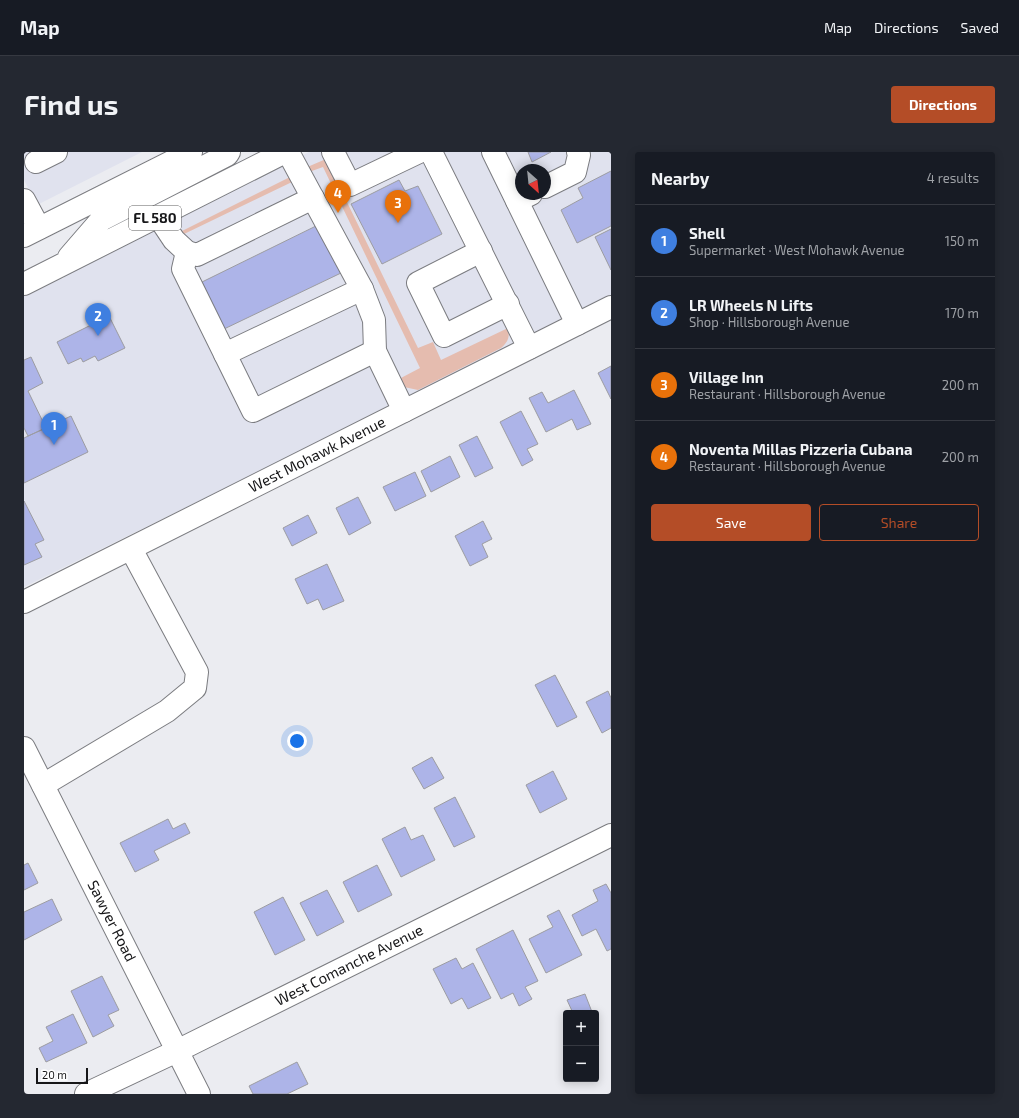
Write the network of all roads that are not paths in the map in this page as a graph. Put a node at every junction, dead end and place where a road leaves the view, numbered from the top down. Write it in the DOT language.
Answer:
graph roads {
  1 [pos="56,152"];
  2 [pos="191,152"];
  3 [pos="229,152"];
  4 [pos="287,152"];
  5 [pos="333,152"];
  6 [pos="419,152"];
  7 [pos="431,152"];
  8 [pos="493,152"];
  9 [pos="578,152"];
  10 [pos="36,162"];
  11 [pos="551,184"];
  12 [pos="515,185"];
  13 [pos="313,198"];
  14 [pos="24,200"];
  15 [pos="525,200"];
  16 [pos="158,216"];
  17 [pos="31,232"];
  18 [pos="481,251"];
  19 [pos="187,252"];
  20 [pos="62,265"];
  21 [pos="24,284"];
  22 [pos="362,289"];
  23 [pos="508,304"];
  24 [pos="611,307"];
  25 [pos="577,324"];
  26 [pos="530,348"];
  27 [pos="375,351"];
  28 [pos="225,354"];
  29 [pos="404,411"];
  30 [pos="131,549"];
  31 [pos="24,602"];
  32 [pos="24,748"];
  33 [pos="43,785"];
  34 [pos="611,835"];
  35 [pos="176,1051"];
  36 [pos="86,1094"];
  37 [pos="199,1094"];
  1 -- 10 [label="street"];
  2 -- 17 [label="street, FL 580"];
  3 -- 20 [label="street"];
  4 -- 13 [label="street"];
  4 -- 16 [label="street, FL 580"];
  5 -- 6 [label="street"];
  7 -- 18 [label="street"];
  8 -- 12 [label="street"];
  9 -- 11 [label="street"];
  13 -- 19 [label="street"];
  13 -- 22 [label="street"];
  14 -- 17 [label="street"];
  15 -- 25 [label="street"];
  16 -- 19 [label="street"];
  16 -- 20 [label="street, FL 580"];
  18 -- 23 [label="street"];
  18 -- 23 [label="street"];
  19 -- 28 [label="street"];
  20 -- 21 [label="street, FL 580"];
  22 -- 27 [label="street"];
  22 -- 28 [label="street"];
  23 -- 26 [label="street"];
  24 -- 25 [label="street, West Mohawk Avenue"];
  25 -- 26 [label="street, West Mohawk Avenue"];
  26 -- 29 [label="street, West Mohawk Avenue"];
  27 -- 28 [label="street"];
  27 -- 29 [label="street"];
  29 -- 30 [label="street, West Mohawk Avenue"];
  30 -- 31 [label="street, West Mohawk Avenue"];
  30 -- 33 [label="street"];
  32 -- 33 [label="street, Sawyer Road"];
  33 -- 35 [label="street, Sawyer Road"];
  34 -- 35 [label="street, West Comanche Avenue"];
  35 -- 36 [label="street, West Comanche Avenue"];
  35 -- 37 [label="street, Sawyer Road"];
}
